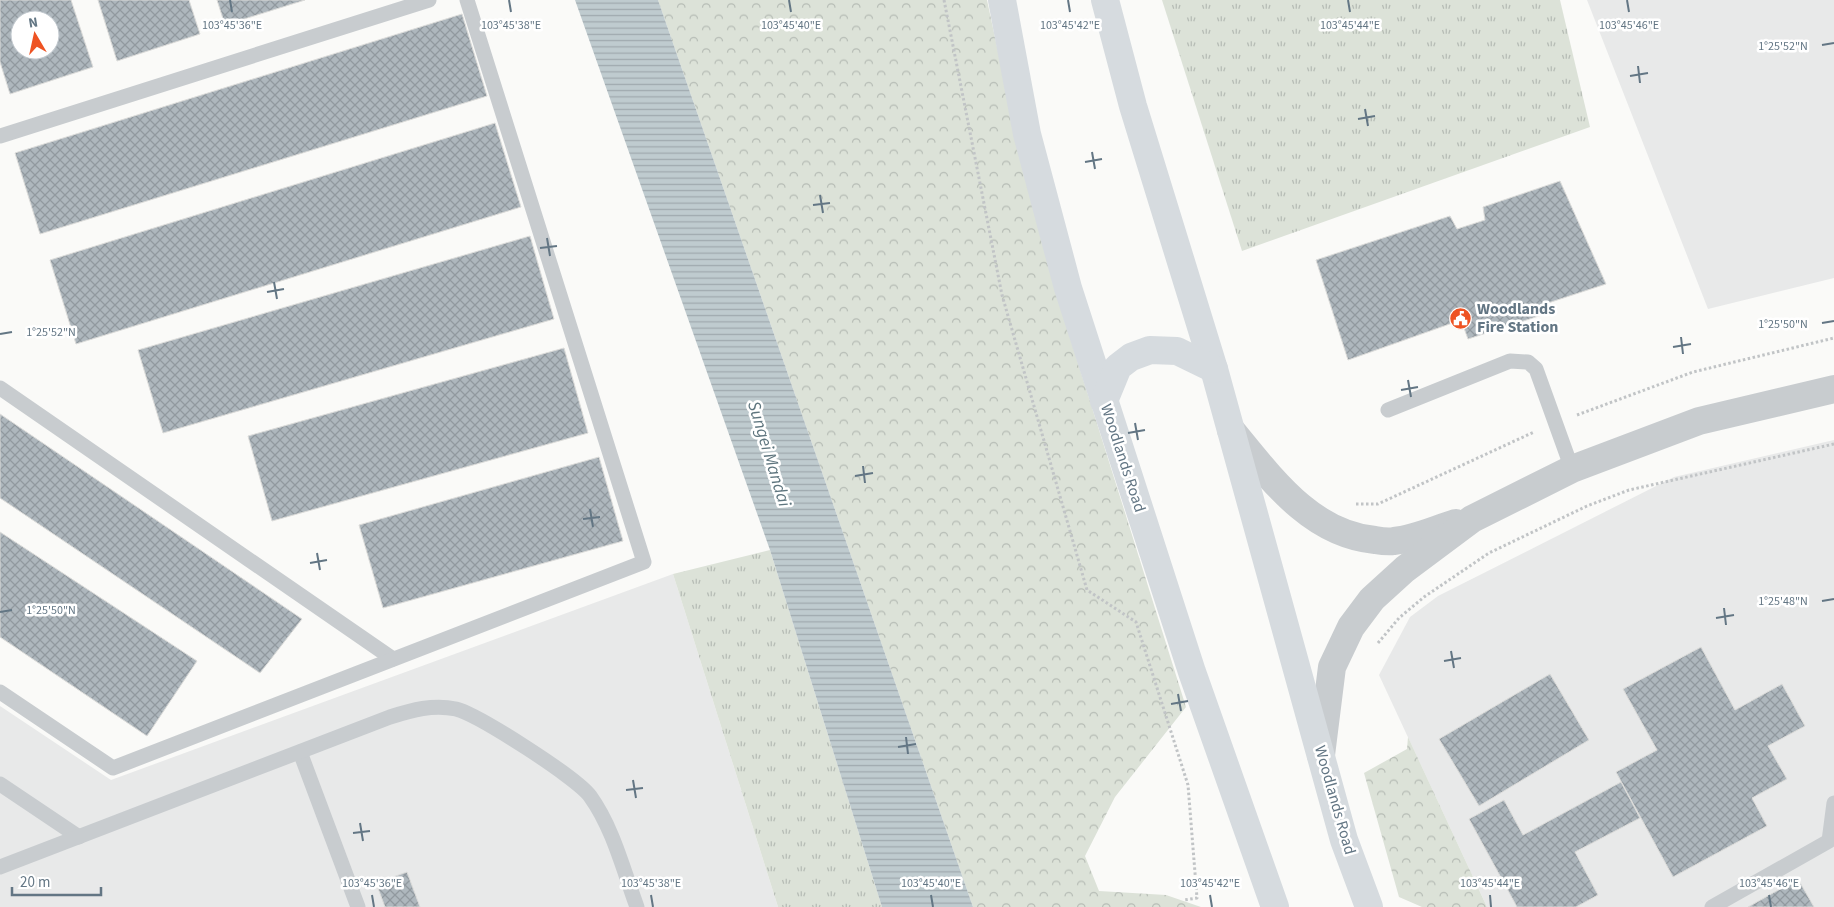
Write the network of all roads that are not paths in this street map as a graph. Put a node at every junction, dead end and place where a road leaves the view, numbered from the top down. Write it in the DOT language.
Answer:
graph roads {
  1 [pos="429,0"];
  2 [pos="466,0"];
  3 [pos="1002,0"];
  4 [pos="1105,0"];
  5 [pos="0,136"];
  6 [pos="1214,369"];
  7 [pos="0,388"];
  8 [pos="1834,389"];
  9 [pos="1104,401"];
  10 [pos="1388,410"];
  11 [pos="1231,430"];
  12 [pos="1572,470"];
  13 [pos="1472,519"];
  14 [pos="393,659"];
  15 [pos="0,692"];
  16 [pos="300,752"];
  17 [pos="1321,755"];
  18 [pos="0,784"];
  19 [pos="1834,803"];
  20 [pos="79,837"];
  21 [pos="0,867"];
  22 [pos="358,907"];
  23 [pos="637,907"];
  24 [pos="1275,907"];
  25 [pos="1369,907"];
  26 [pos="1712,907"];
  1 -- 5 [label="lane"];
  2 -- 14 [label="lane"];
  3 -- 9 [label="main road, Woodlands Road"];
  4 -- 6 [label="main road, Woodlands Road"];
  6 -- 9 [label="main road"];
  6 -- 11 [label="main road, Woodlands Road"];
  7 -- 14 [label="lane"];
  8 -- 12 [label="street"];
  9 -- 24 [label="main road, Woodlands Road"];
  10 -- 12 [label="lane"];
  11 -- 13 [label="street"];
  11 -- 17 [label="main road, Woodlands Road"];
  12 -- 13 [label="street"];
  13 -- 17 [label="street"];
  14 -- 15 [label="lane"];
  16 -- 20 [label="lane"];
  16 -- 22 [label="lane"];
  16 -- 23 [label="lane"];
  17 -- 25 [label="main road, Woodlands Road"];
  18 -- 20 [label="lane"];
  19 -- 26 [label="lane"];
  20 -- 21 [label="lane"];
}
